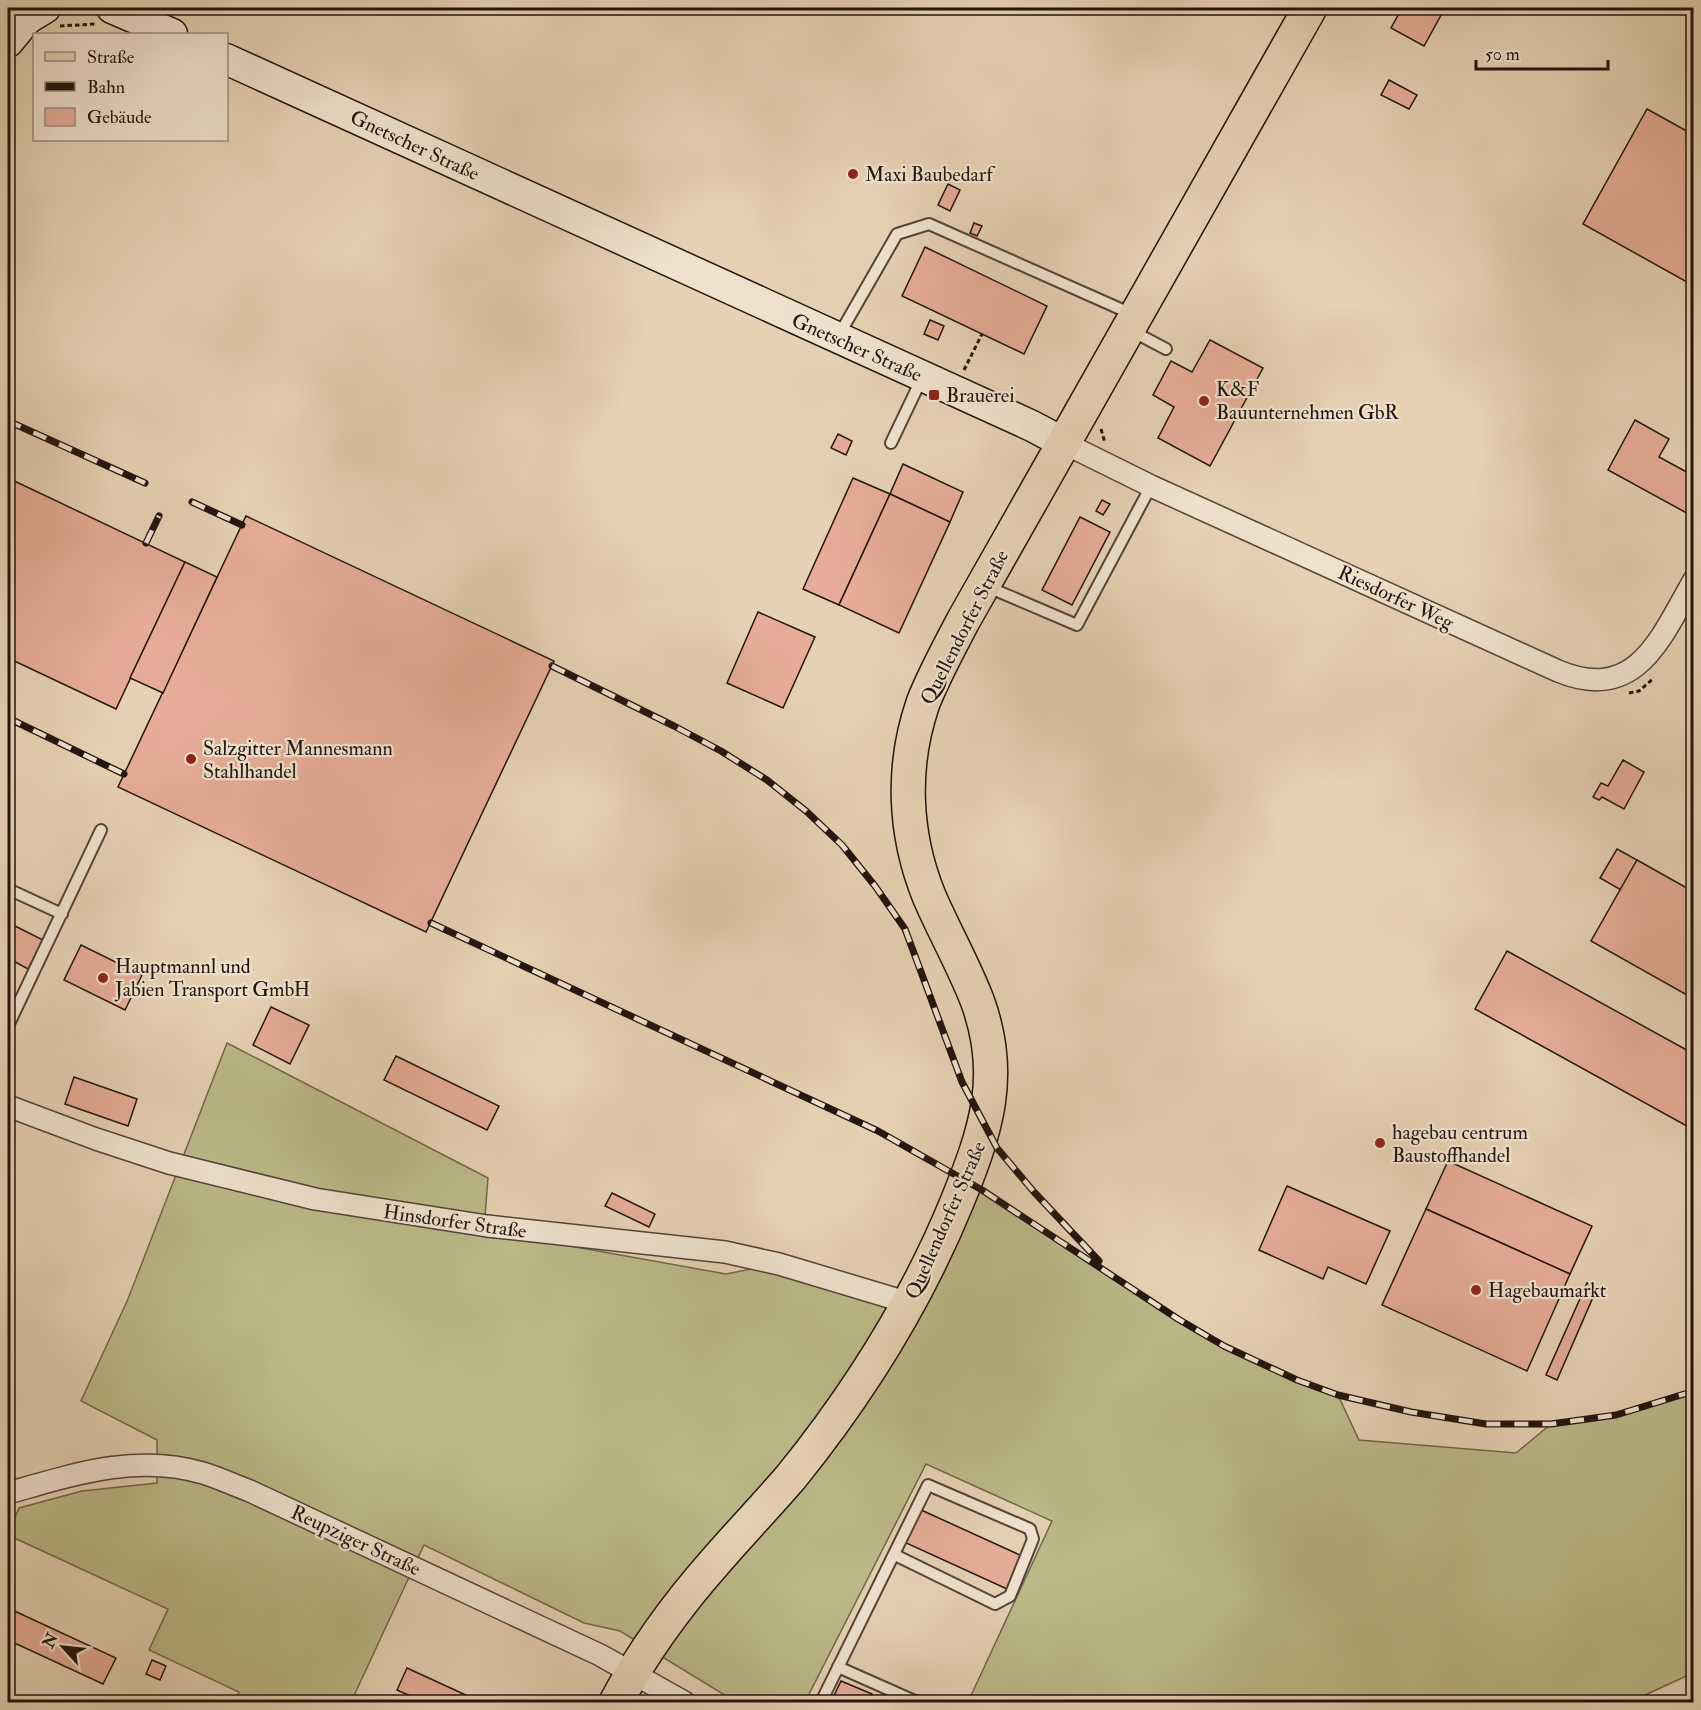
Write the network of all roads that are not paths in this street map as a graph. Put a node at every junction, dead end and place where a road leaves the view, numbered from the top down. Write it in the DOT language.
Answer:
graph roads {
  1 [pos="1310,8"];
  2 [pos="105,16"];
  3 [pos="48,19"];
  4 [pos="168,33"];
  5 [pos="8,42"];
  6 [pos="228,60"];
  7 [pos="1132,323"];
  8 [pos="837,338"];
  9 [pos="1166,349"];
  10 [pos="923,376"];
  11 [pos="891,443"];
  12 [pos="1064,443"];
  13 [pos="1151,486"];
  14 [pos="1694,580"];
  15 [pos="983,585"];
  16 [pos="101,830"];
  17 [pos="8,889"];
  18 [pos="62,914"];
  19 [pos="8,1026"];
  20 [pos="8,1106"];
  21 [pos="909,1303"];
  22 [pos="8,1493"];
  23 [pos="895,1555"];
  24 [pos="838,1667"];
  25 [pos="633,1673"];
  26 [pos="616,1702"];
  27 [pos="684,1702"];
  28 [pos="821,1702"];
  29 [pos="917,1702"];
  1 -- 7 [label="main road"];
  2 -- 4 [label="main road"];
  3 -- 5 [label="main road"];
  6 -- 8 [label="main road, Gnetscher Straße"];
  7 -- 8 [label="lane"];
  7 -- 9 [label="lane"];
  7 -- 12 [label="main road"];
  8 -- 10 [label="main road, Gnetscher Straße"];
  10 -- 11 [label="lane"];
  10 -- 12 [label="main road, Gnetscher Straße"];
  12 -- 13 [label="street, Riesdorfer Weg"];
  12 -- 15 [label="main road, Quellendorfer Straße"];
  13 -- 14 [label="street, Riesdorfer Weg"];
  13 -- 15 [label="lane"];
  15 -- 21 [label="main road, Quellendorfer Straße"];
  16 -- 18 [label="lane"];
  17 -- 18 [label="lane"];
  18 -- 19 [label="lane"];
  20 -- 21 [label="street, Hinsdorfer Straße"];
  21 -- 25 [label="main road, Quellendorfer Straße"];
  22 -- 25 [label="street, Reupziger Straße"];
  23 -- 23 [label="lane"];
  23 -- 24 [label="lane"];
  24 -- 28 [label="lane"];
  24 -- 29 [label="lane"];
  25 -- 26 [label="main road, Quellendorfer Straße"];
  25 -- 27 [label="street, Reupziger Straße"];
}
